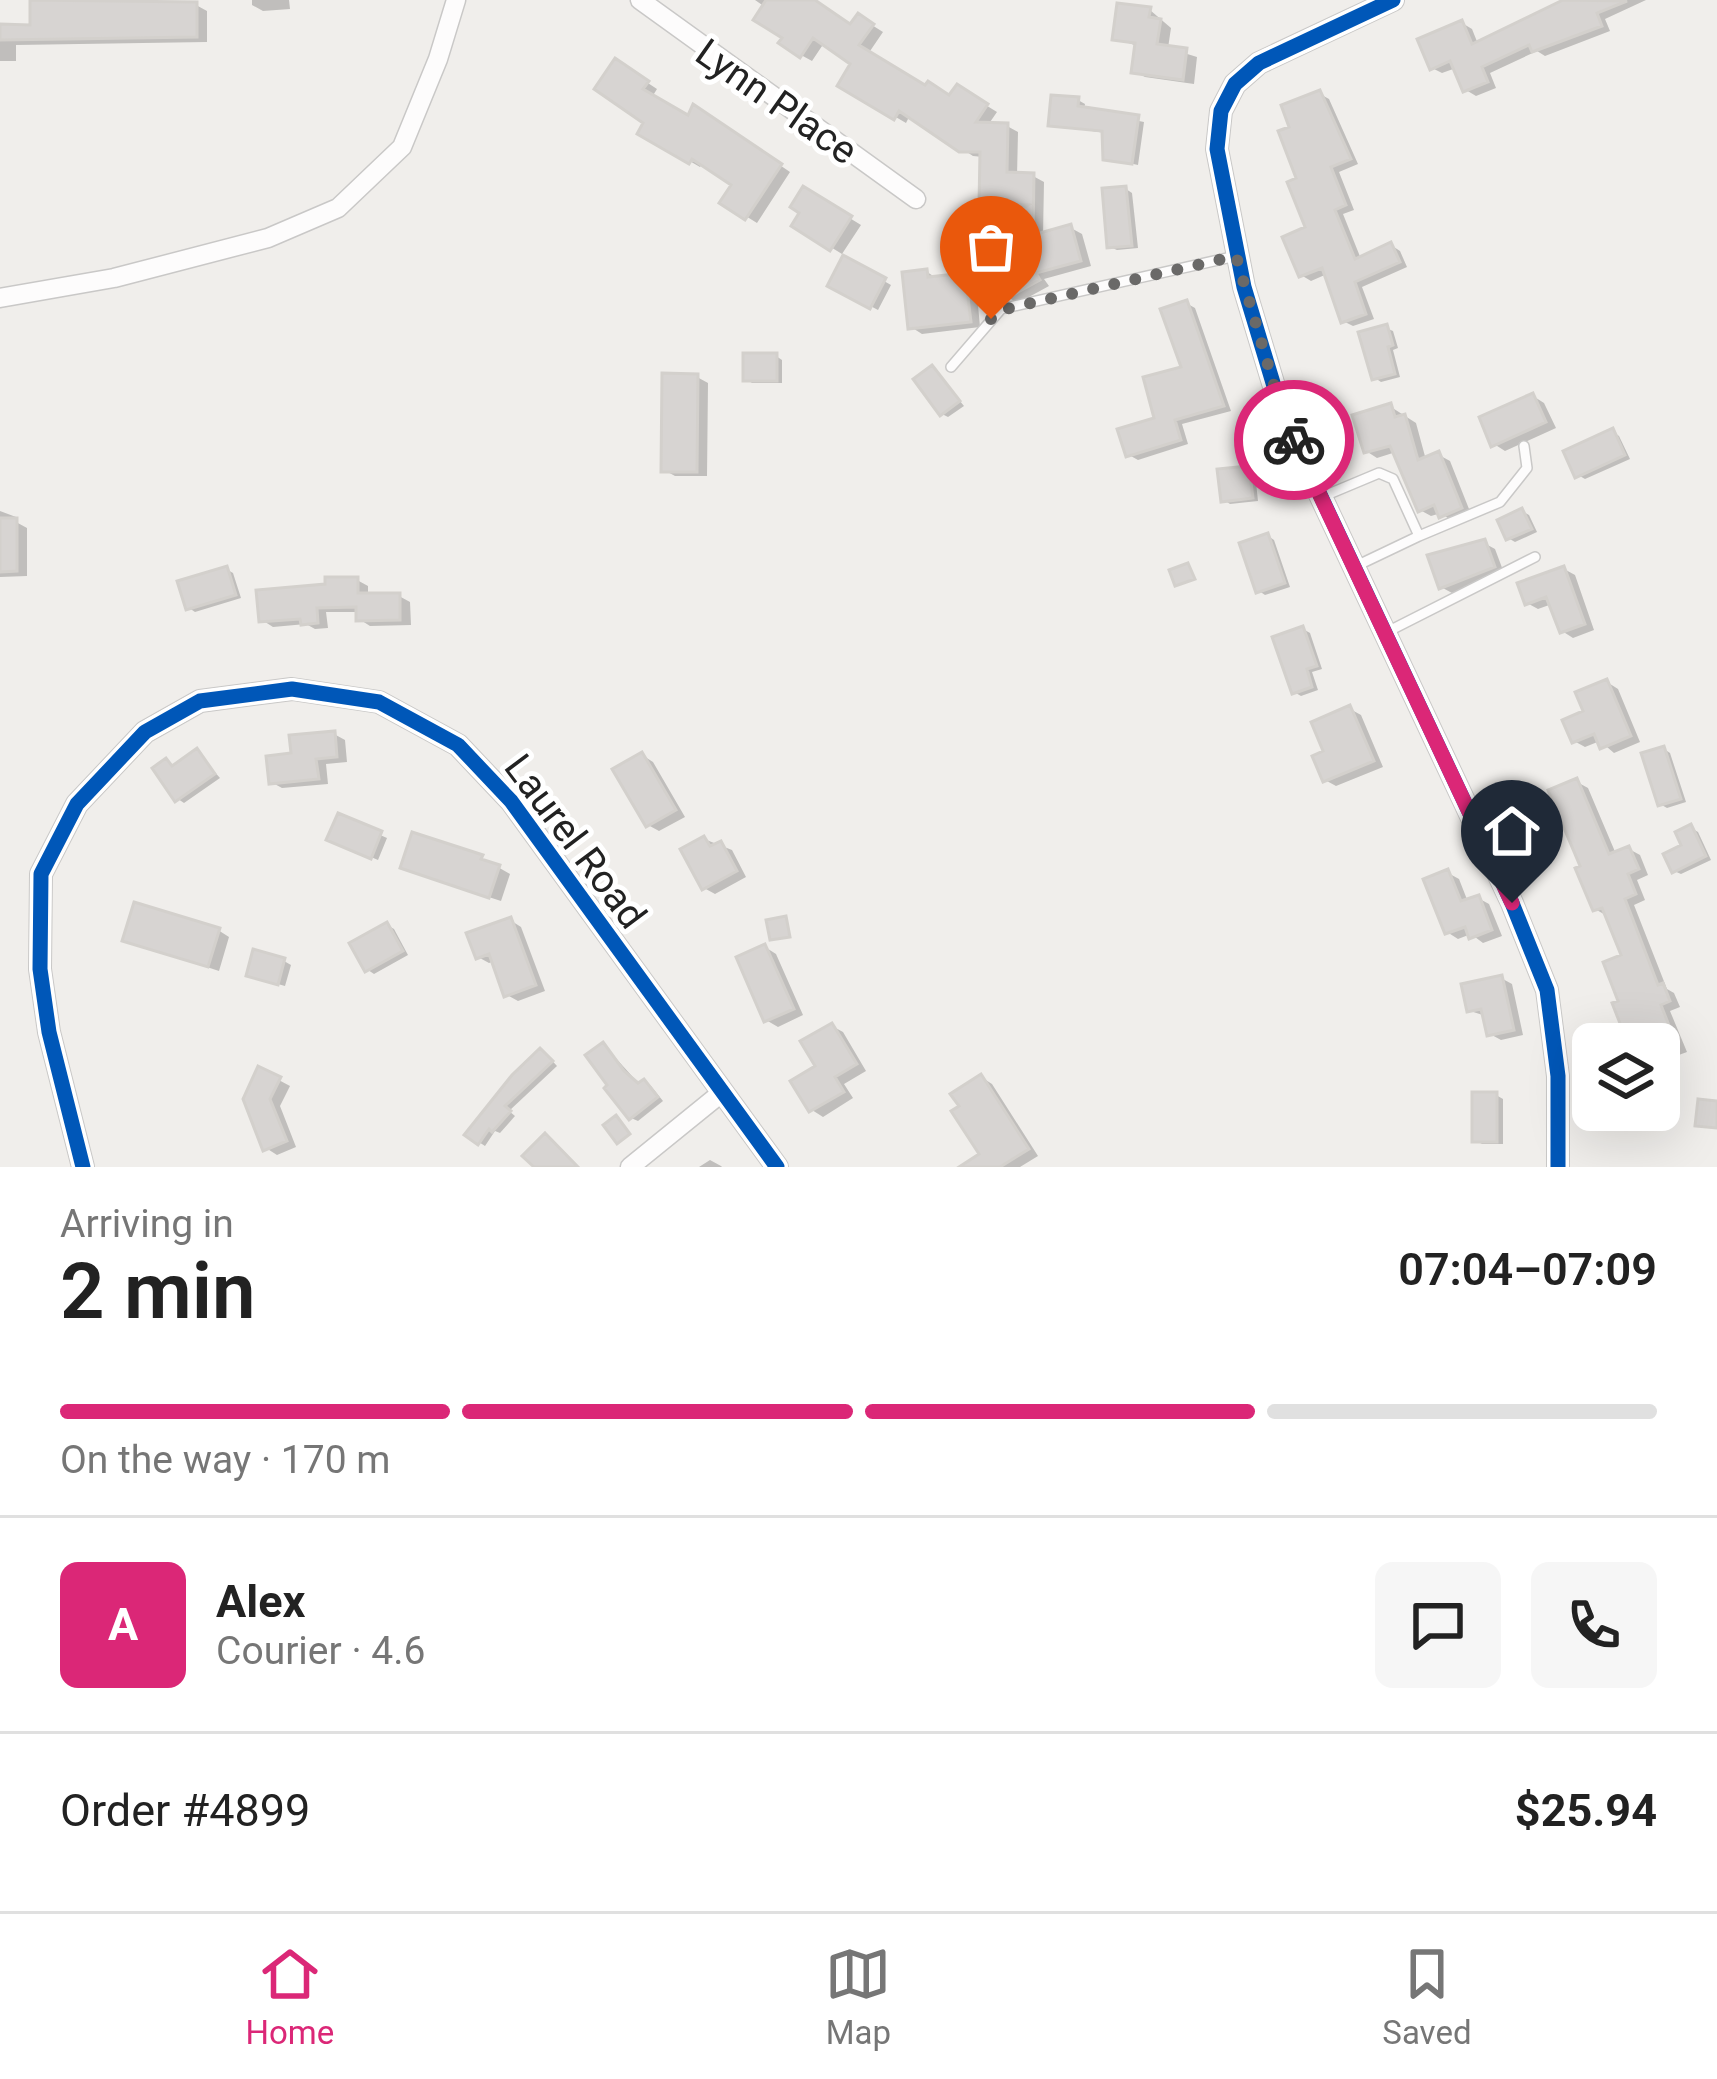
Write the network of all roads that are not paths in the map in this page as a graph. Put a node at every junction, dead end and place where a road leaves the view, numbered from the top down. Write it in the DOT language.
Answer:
graph roads {
  1 [pos="456,0"];
  2 [pos="640,0"];
  3 [pos="1393,0"];
  4 [pos="916,199"];
  5 [pos="1236,256"];
  6 [pos="0,298"];
  7 [pos="951,367"];
  8 [pos="1524,446"];
  9 [pos="1321,497"];
  10 [pos="1419,536"];
  11 [pos="1535,556"];
  12 [pos="1354,567"];
  13 [pos="1385,633"];
  14 [pos="720,1094"];
  15 [pos="1558,1166"];
  16 [pos="83,1167"];
  17 [pos="631,1167"];
  18 [pos="777,1167"];
  19 [pos="1567,1167"];
  1 -- 6 [label="street"];
  2 -- 4 [label="street, Lynn Place"];
  3 -- 5 [label="street"];
  5 -- 7 [label="lane"];
  5 -- 9 [label="street"];
  8 -- 10 [label="lane"];
  9 -- 10 [label="lane"];
  9 -- 12 [label="street"];
  10 -- 12 [label="lane"];
  11 -- 13 [label="lane"];
  12 -- 13 [label="street"];
  13 -- 15 [label="street"];
  14 -- 16 [label="street, Laurel Road"];
  14 -- 17 [label="street"];
  14 -- 18 [label="street, Laurel Road"];
  15 -- 19 [label="street"];
}
